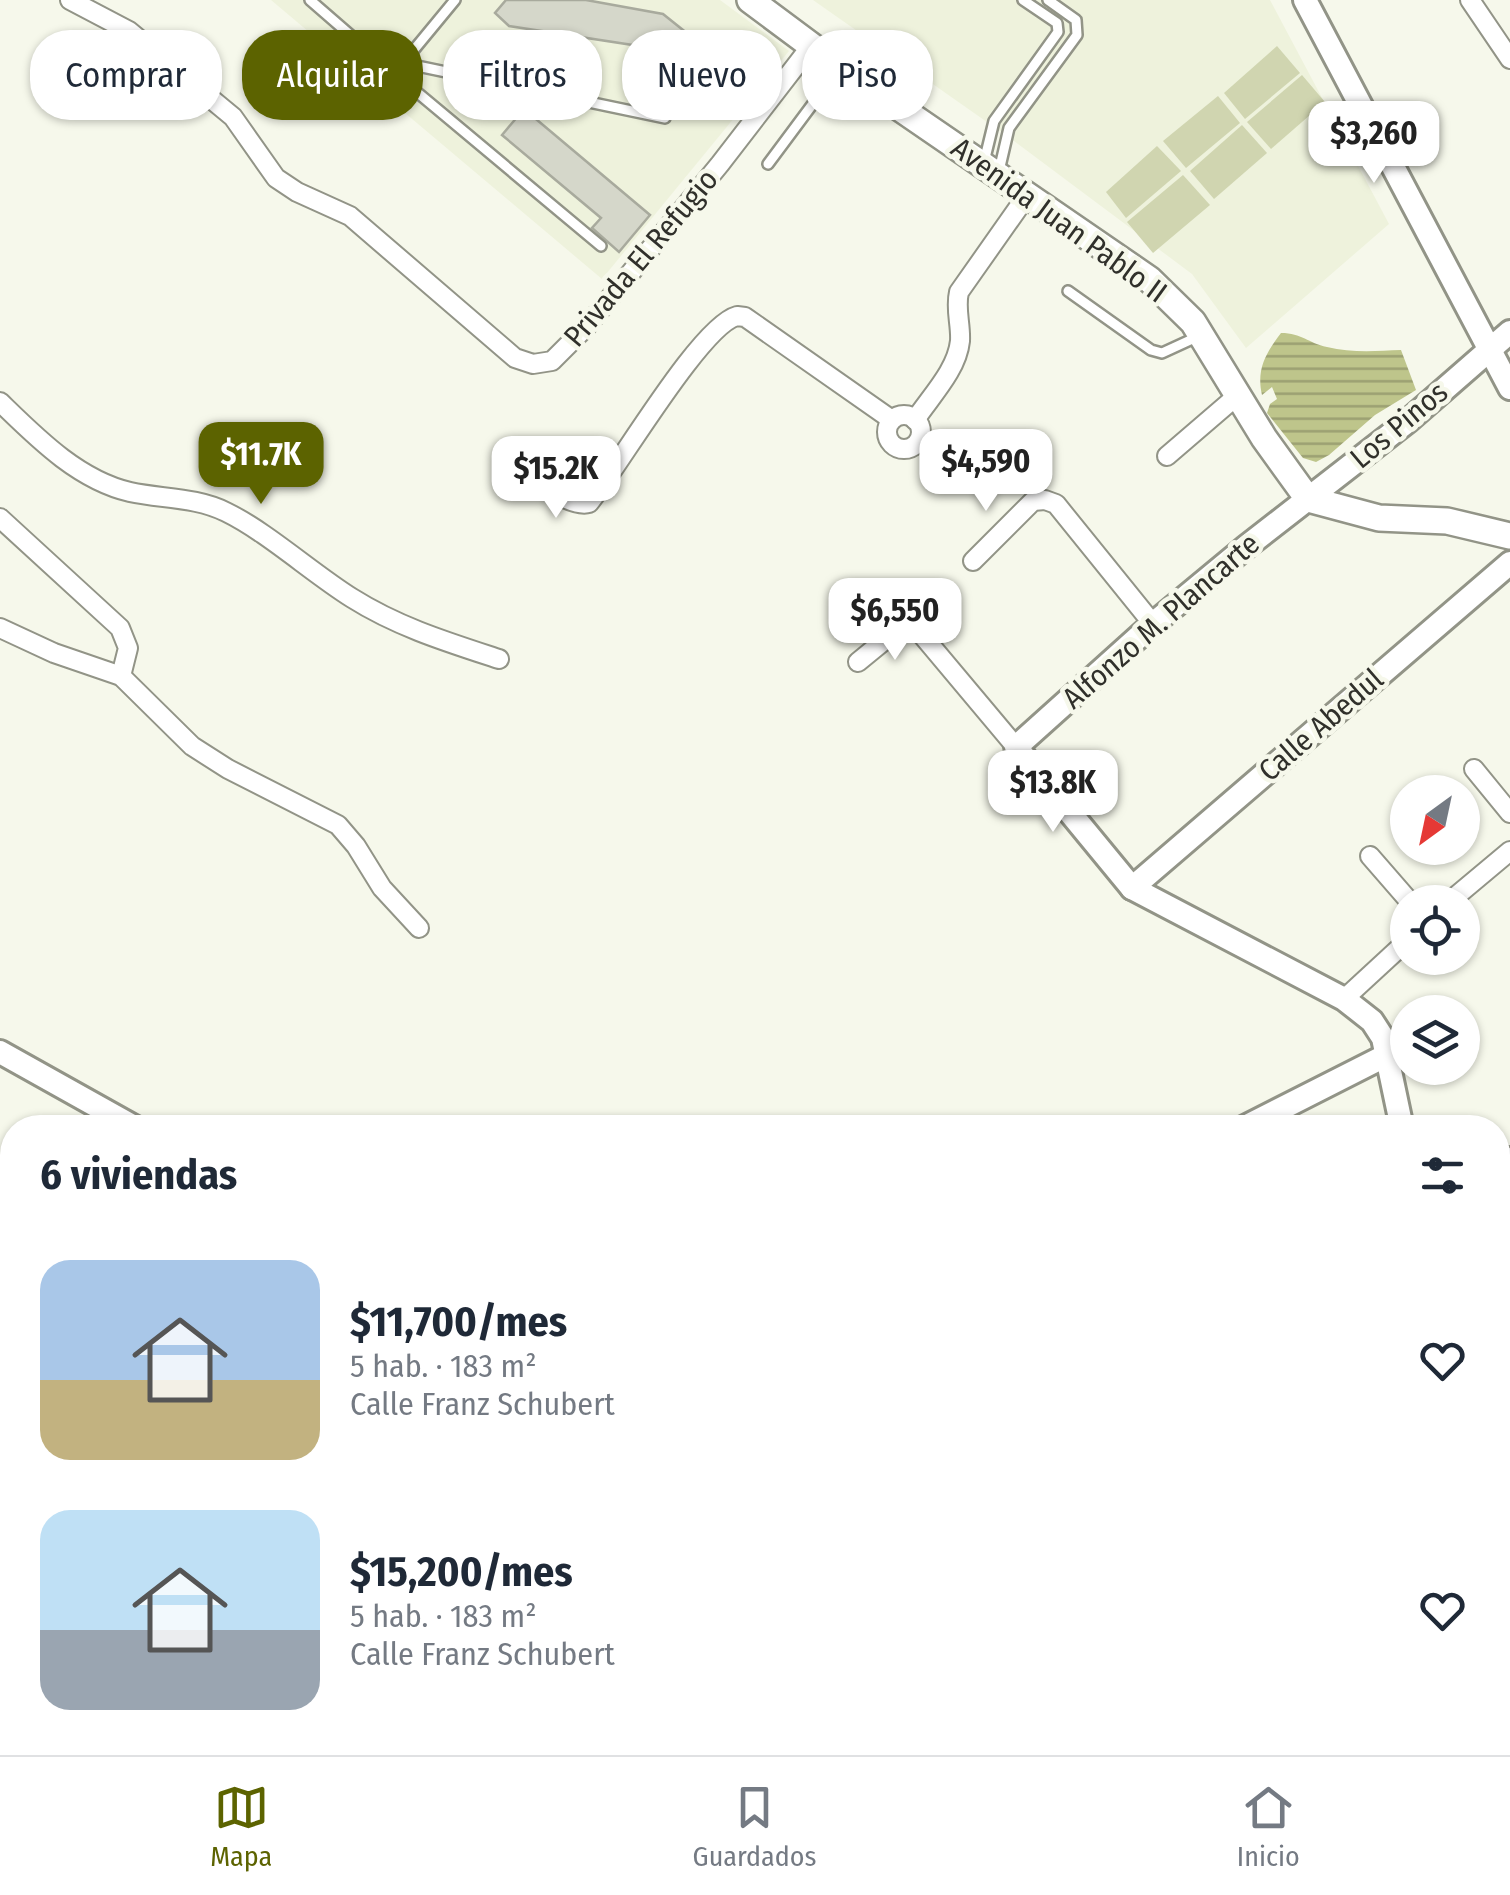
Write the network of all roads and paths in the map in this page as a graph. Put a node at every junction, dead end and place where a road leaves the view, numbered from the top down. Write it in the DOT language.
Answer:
graph roads {
  1 [pos="70,0"];
  2 [pos="310,0"];
  3 [pos="455,0"];
  4 [pos="750,0"];
  5 [pos="1024,0"];
  6 [pos="1048,0"];
  7 [pos="1306,0"];
  8 [pos="1470,0"];
  9 [pos="1079,27"];
  10 [pos="1059,28"];
  11 [pos="345,30"];
  12 [pos="423,39"];
  13 [pos="802,39"];
  14 [pos="802,57"];
  15 [pos="1510,59"];
  16 [pos="423,67"];
  17 [pos="423,97"];
  18 [pos="622,109"];
  19 [pos="802,119"];
  20 [pos="918,120"];
  21 [pos="768,164"];
  22 [pos="991,169"];
  23 [pos="1028,194"];
  24 [pos="601,246"];
  25 [pos="1068,291"];
  26 [pos="1510,332"];
  27 [pos="1201,335"];
  28 [pos="1488,348"];
  29 [pos="1510,388"];
  30 [pos="1238,395"];
  31 [pos="0,402"];
  32 [pos="892,420"];
  33 [pos="915,420"];
  34 [pos="1167,456"];
  35 [pos="509,465"];
  36 [pos="1308,499"];
  37 [pos="0,518"];
  38 [pos="1510,536"];
  39 [pos="974,561"];
  40 [pos="1510,562"];
  41 [pos="1153,624"];
  42 [pos="0,628"];
  43 [pos="499,660"];
  44 [pos="858,662"];
  45 [pos="121,676"];
  46 [pos="1016,747"];
  47 [pos="1474,770"];
  48 [pos="1510,813"];
  49 [pos="1510,852"];
  50 [pos="1370,856"];
  51 [pos="1395,885"];
  52 [pos="1470,885"];
  53 [pos="1132,888"];
  54 [pos="419,928"];
  55 [pos="1390,957"];
  56 [pos="1344,999"];
  57 [pos="0,1052"];
  58 [pos="1387,1054"];
  59 [pos="113,1115"];
  60 [pos="1268,1115"];
  61 [pos="1399,1115"];
  1 -- 14 [label="street, Privada El Refugio"];
  2 -- 11 [label="lane"];
  3 -- 12 [label="lane"];
  4 -- 13 [label="main road, Avenida Juan Pablo II"];
  5 -- 10 [label="lane"];
  6 -- 9 [label="lane"];
  7 -- 28 [label="street"];
  8 -- 15 [label="street"];
  9 -- 10 [label="lane"];
  9 -- 22 [label="lane"];
  10 -- 22 [label="lane"];
  16 -- 18 [label="lane"];
  17 -- 24 [label="lane"];
  19 -- 21 [label="lane"];
  20 -- 22 [label="main road, Avenida Juan Pablo II"];
  22 -- 23 [label="main road, Avenida Juan Pablo II"];
  23 -- 27 [label="main road, Avenida Juan Pablo II"];
  23 -- 33 [label="street"];
  25 -- 27 [label="lane"];
  26 -- 28 [label="street, Los Pinos"];
  27 -- 30 [label="main road, Avenida Juan Pablo II"];
  28 -- 29 [label="street"];
  28 -- 36 [label="street, Los Pinos"];
  30 -- 34 [label="street"];
  30 -- 36 [label="main road, Avenida Juan Pablo II"];
  31 -- 43 [label="street"];
  32 -- 33 [label="street"];
  32 -- 33 [label="street"];
  32 -- 35 [label="street"];
  36 -- 38 [label="main road"];
  36 -- 41 [label="street, Alfonzo M. Plancarte"];
  37 -- 45 [label="street"];
  39 -- 41 [label="street"];
  40 -- 53 [label="street, Calle Abedul"];
  41 -- 46 [label="street, Alfonzo M. Plancarte"];
  42 -- 45 [label="street"];
  44 -- 46 [label="street"];
  45 -- 54 [label="street"];
  46 -- 53 [label="street"];
  47 -- 48 [label="street"];
  49 -- 52 [label="street"];
  50 -- 51 [label="street"];
  53 -- 56 [label="street"];
  55 -- 56 [label="street"];
  56 -- 58 [label="street"];
  57 -- 59 [label="street"];
  58 -- 60 [label="street"];
  58 -- 61 [label="street"];
}
